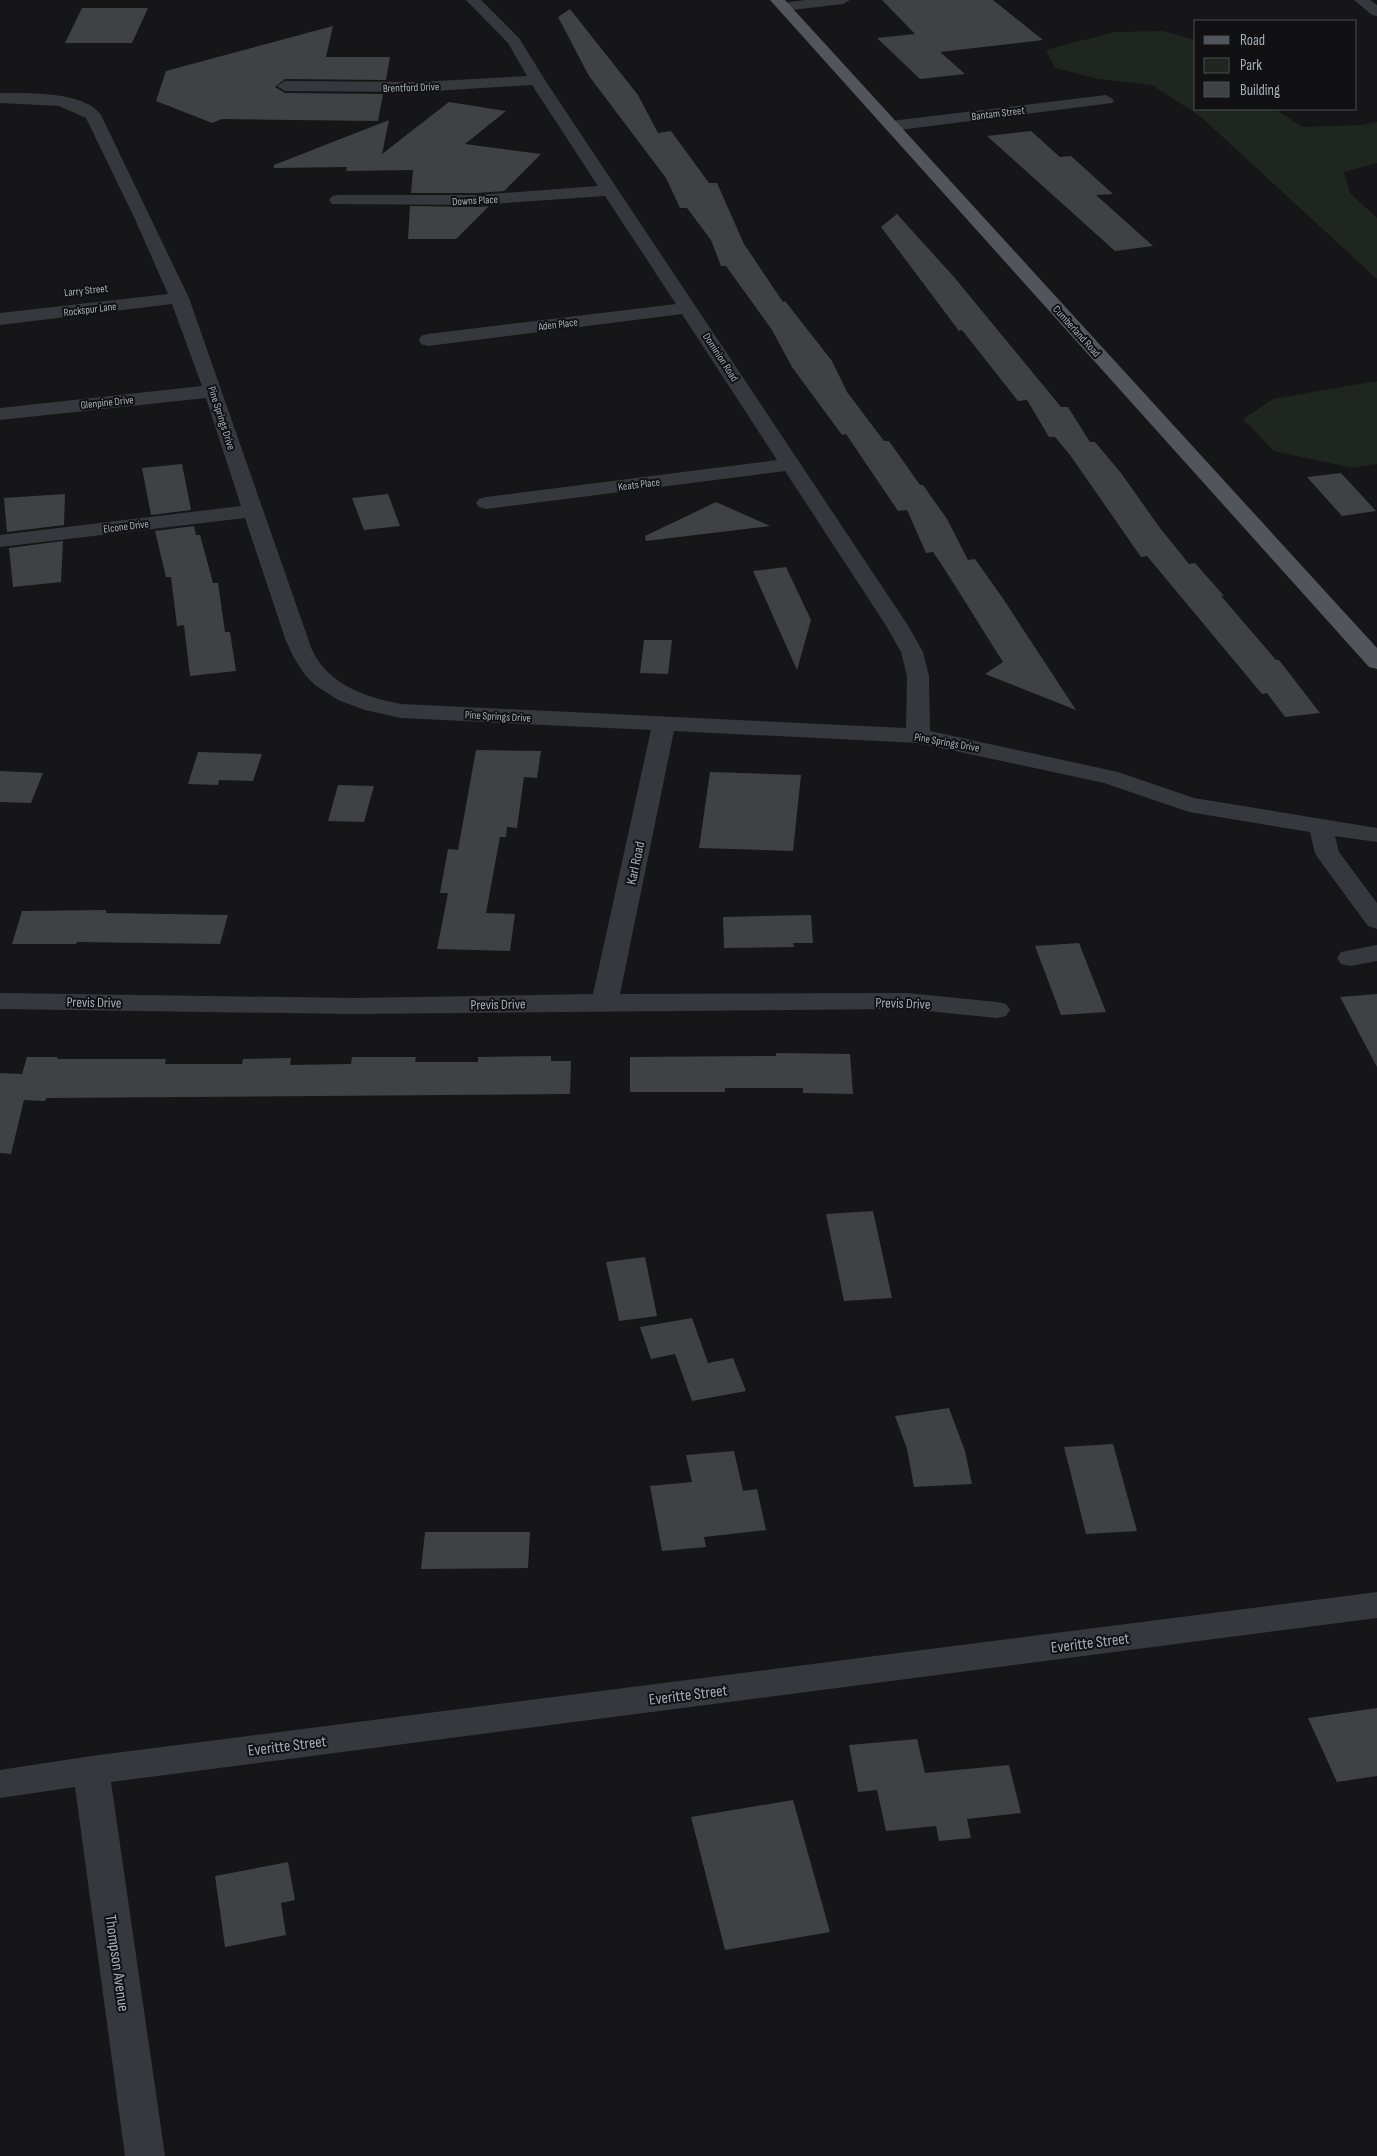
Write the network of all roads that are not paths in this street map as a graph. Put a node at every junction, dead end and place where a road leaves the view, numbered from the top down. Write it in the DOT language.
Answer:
graph roads {
  1 [pos="473,0"];
  2 [pos="843,0"];
  3 [pos="1360,0"];
  4 [pos="780,4"];
  5 [pos="1377,12"];
  6 [pos="537,80"];
  7 [pos="285,86"];
  8 [pos="0,98"];
  9 [pos="1106,100"];
  10 [pos="891,126"];
  11 [pos="611,190"];
  12 [pos="338,200"];
  13 [pos="168,288"];
  14 [pos="689,308"];
  15 [pos="0,319"];
  16 [pos="428,340"];
  17 [pos="213,391"];
  18 [pos="0,414"];
  19 [pos="791,464"];
  20 [pos="486,503"];
  21 [pos="252,511"];
  22 [pos="0,541"];
  23 [pos="1377,662"];
  24 [pos="664,724"];
  25 [pos="918,736"];
  26 [pos="1321,826"];
  27 [pos="1377,835"];
  28 [pos="1377,921"];
  29 [pos="1377,953"];
  30 [pos="1350,958"];
  31 [pos="0,1001"];
  32 [pos="605,1002"];
  33 [pos="997,1010"];
  34 [pos="1377,1605"];
  35 [pos="91,1770"];
  36 [pos="0,1784"];
  37 [pos="145,2156"];
  1 -- 6 [label="street, Dominion Road"];
  2 -- 4 [label="street"];
  3 -- 5 [label="street"];
  4 -- 10 [label="main road, Cumberland Road"];
  6 -- 7 [label="street, Brentford Drive"];
  6 -- 11 [label="street, Dominion Road"];
  8 -- 13 [label="street, Pine Springs Drive"];
  9 -- 10 [label="street, Bantam Street"];
  10 -- 23 [label="main road, Cumberland Road"];
  11 -- 12 [label="street, Downs Place"];
  11 -- 14 [label="street, Dominion Road"];
  13 -- 15 [label="street, Rockspur Lane"];
  13 -- 17 [label="street, Pine Springs Drive"];
  14 -- 16 [label="street, Aden Place"];
  14 -- 19 [label="street, Dominion Road"];
  17 -- 18 [label="street, Glenpine Drive"];
  17 -- 21 [label="street, Pine Springs Drive"];
  19 -- 20 [label="street, Keats Place"];
  19 -- 25 [label="street, Dominion Road"];
  21 -- 22 [label="street, Elcone Drive"];
  21 -- 24 [label="street, Pine Springs Drive"];
  24 -- 25 [label="street, Pine Springs Drive"];
  24 -- 32 [label="street, Karl Road"];
  25 -- 26 [label="street, Pine Springs Drive"];
  26 -- 27 [label="street, Pine Springs Drive"];
  26 -- 28 [label="street"];
  29 -- 30 [label="street"];
  31 -- 32 [label="street, Previs Drive"];
  32 -- 33 [label="street, Previs Drive"];
  34 -- 35 [label="street, Everitte Street"];
  35 -- 36 [label="street, Everitte Street"];
  35 -- 37 [label="street, Thompson Avenue"];
}
